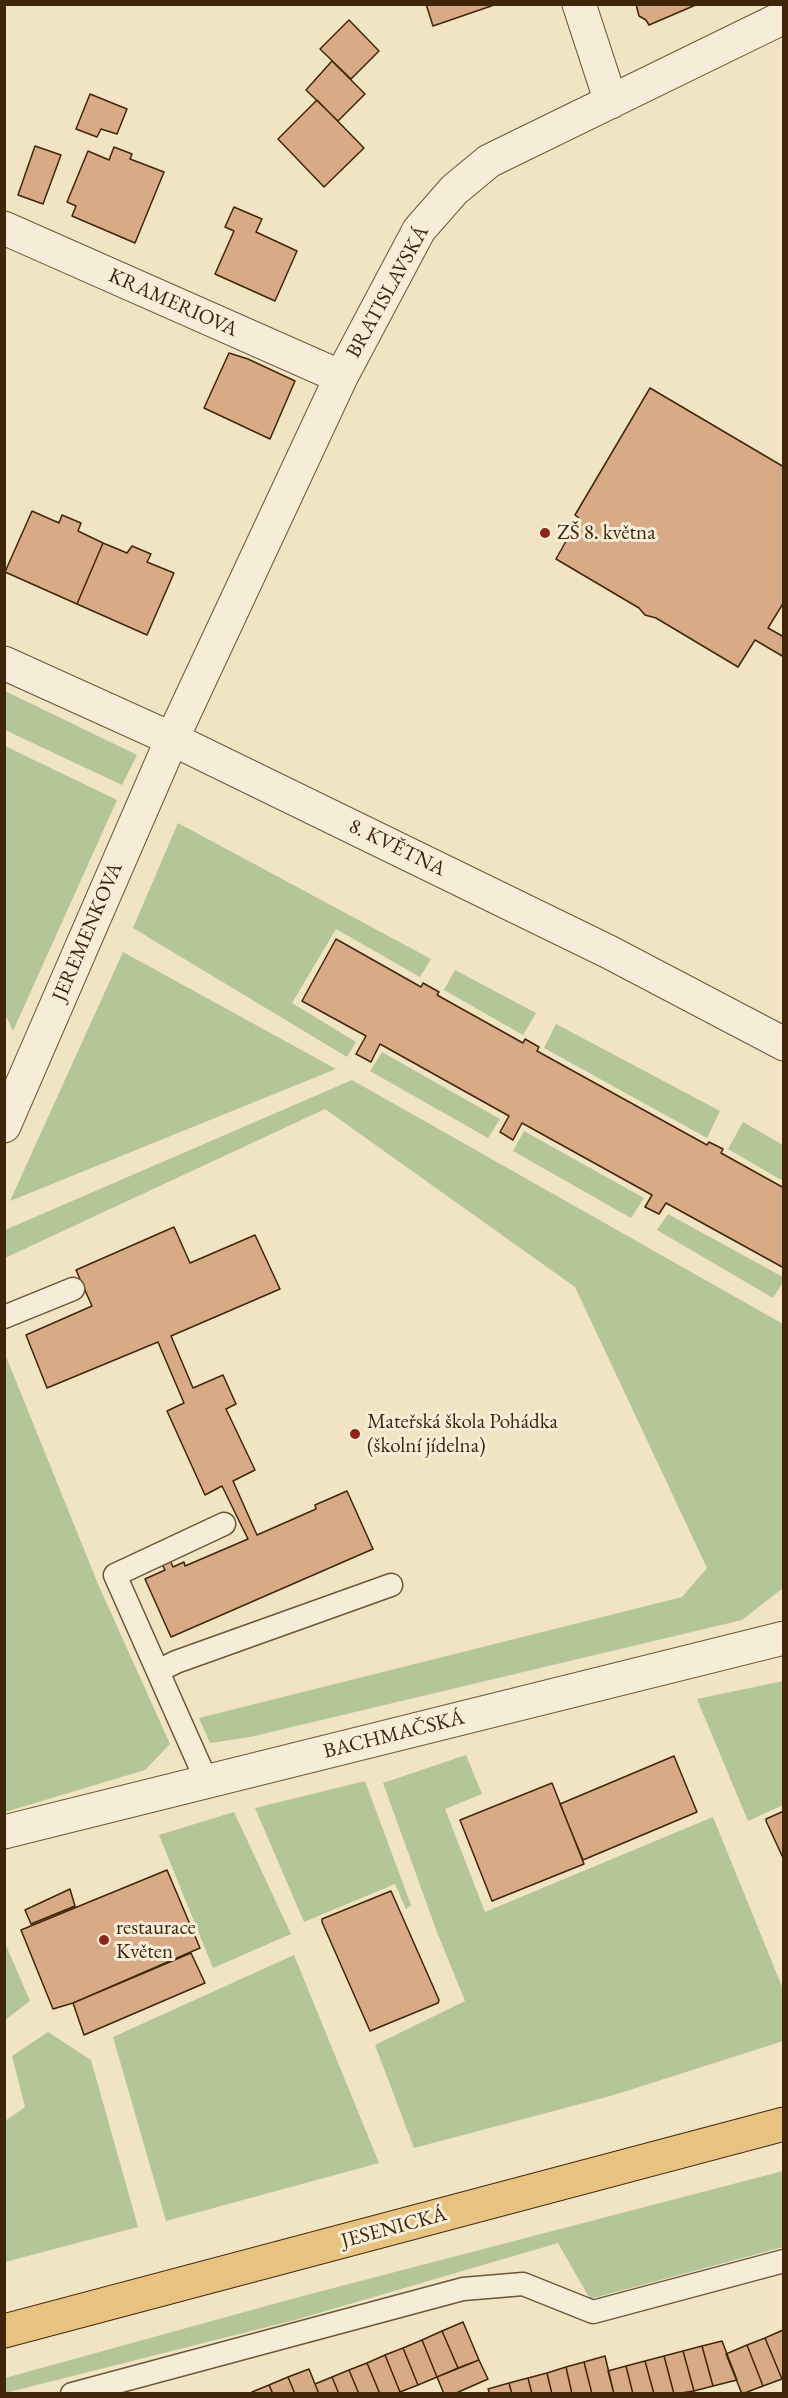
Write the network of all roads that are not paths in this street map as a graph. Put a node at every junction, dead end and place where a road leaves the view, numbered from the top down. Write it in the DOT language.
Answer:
graph roads {
  1 [pos="579,4"];
  2 [pos="783,17"];
  3 [pos="611,102"];
  4 [pos="4,228"];
  5 [pos="341,377"];
  6 [pos="4,663"];
  7 [pos="172,739"];
  8 [pos="783,1044"];
  9 [pos="4,1126"];
  10 [pos="73,1289"];
  11 [pos="4,1317"];
  12 [pos="224,1524"];
  13 [pos="391,1585"];
  14 [pos="783,1638"];
  15 [pos="158,1671"];
  16 [pos="207,1782"];
  17 [pos="4,1832"];
  18 [pos="783,2124"];
  19 [pos="783,2261"];
  20 [pos="4,2331"];
  21 [pos="72,2394"];
  1 -- 3 [label="street"];
  2 -- 3 [label="street, BRATISLAVSKÁ"];
  3 -- 5 [label="street, BRATISLAVSKÁ"];
  4 -- 5 [label="street, KRAMERIOVA"];
  5 -- 7 [label="street, BRATISLAVSKÁ"];
  6 -- 7 [label="street, 8. KVĚTNA"];
  7 -- 8 [label="street, 8. KVĚTNA"];
  7 -- 9 [label="street, JEREMENKOVA"];
  10 -- 11 [label="lane"];
  12 -- 15 [label="lane"];
  13 -- 15 [label="lane"];
  14 -- 16 [label="street, BACHMAČSKÁ"];
  15 -- 16 [label="lane"];
  16 -- 17 [label="street, BACHMAČSKÁ"];
  18 -- 20 [label="main road, JESENICKÁ"];
  19 -- 21 [label="lane"];
}
